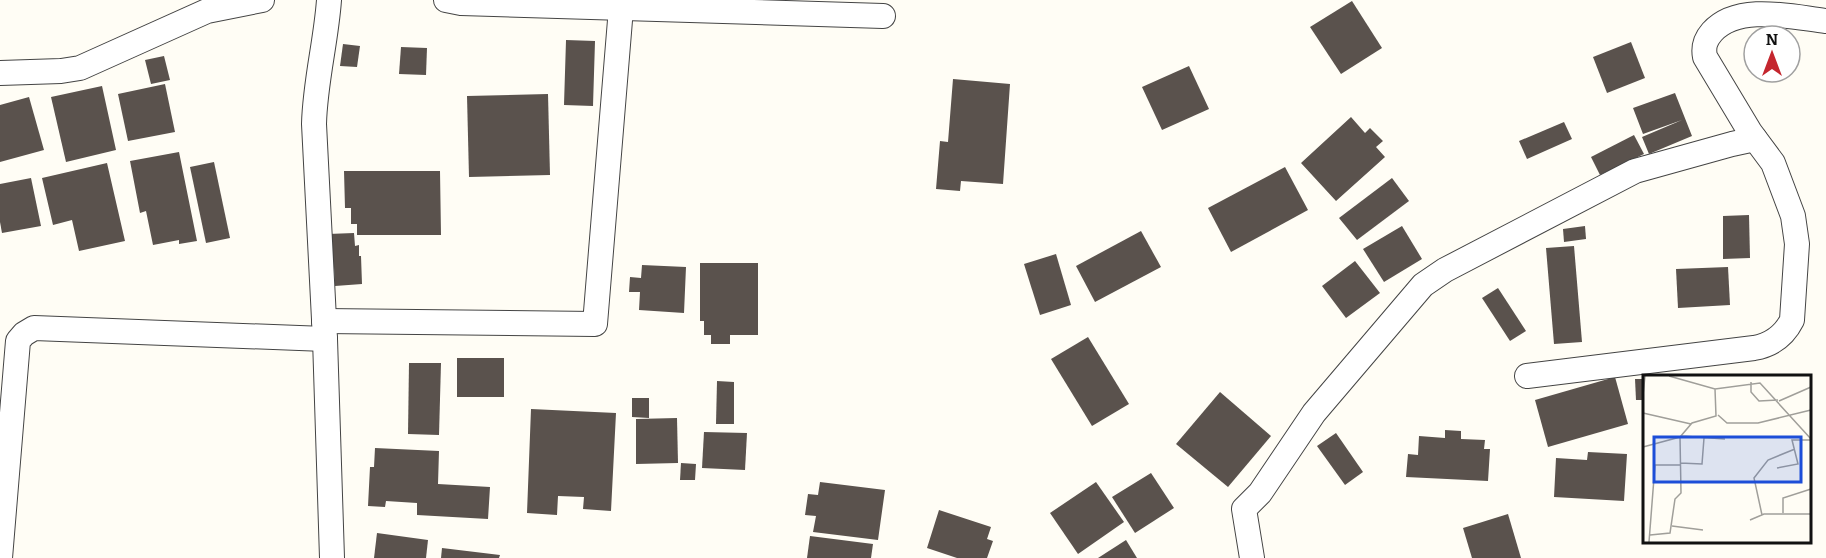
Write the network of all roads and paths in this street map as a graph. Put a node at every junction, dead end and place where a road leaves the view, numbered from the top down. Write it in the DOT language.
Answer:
graph roads {
  1 [pos="262,0"];
  2 [pos="329,0"];
  3 [pos="446,0"];
  4 [pos="621,8"];
  5 [pos="883,16"];
  6 [pos="1826,21"];
  7 [pos="0,73"];
  8 [pos="1755,139"];
  9 [pos="325,330"];
  10 [pos="1527,376"];
  11 [pos="0,558"];
  12 [pos="332,558"];
  13 [pos="1252,558"];
  1 -- 7 [label="street"];
  2 -- 9 [label="street"];
  3 -- 4 [label="street"];
  4 -- 5 [label="street"];
  4 -- 9 [label="street"];
  6 -- 8 [label="street"];
  8 -- 10 [label="street"];
  8 -- 13 [label="street"];
  9 -- 11 [label="street"];
  9 -- 12 [label="street"];
}
